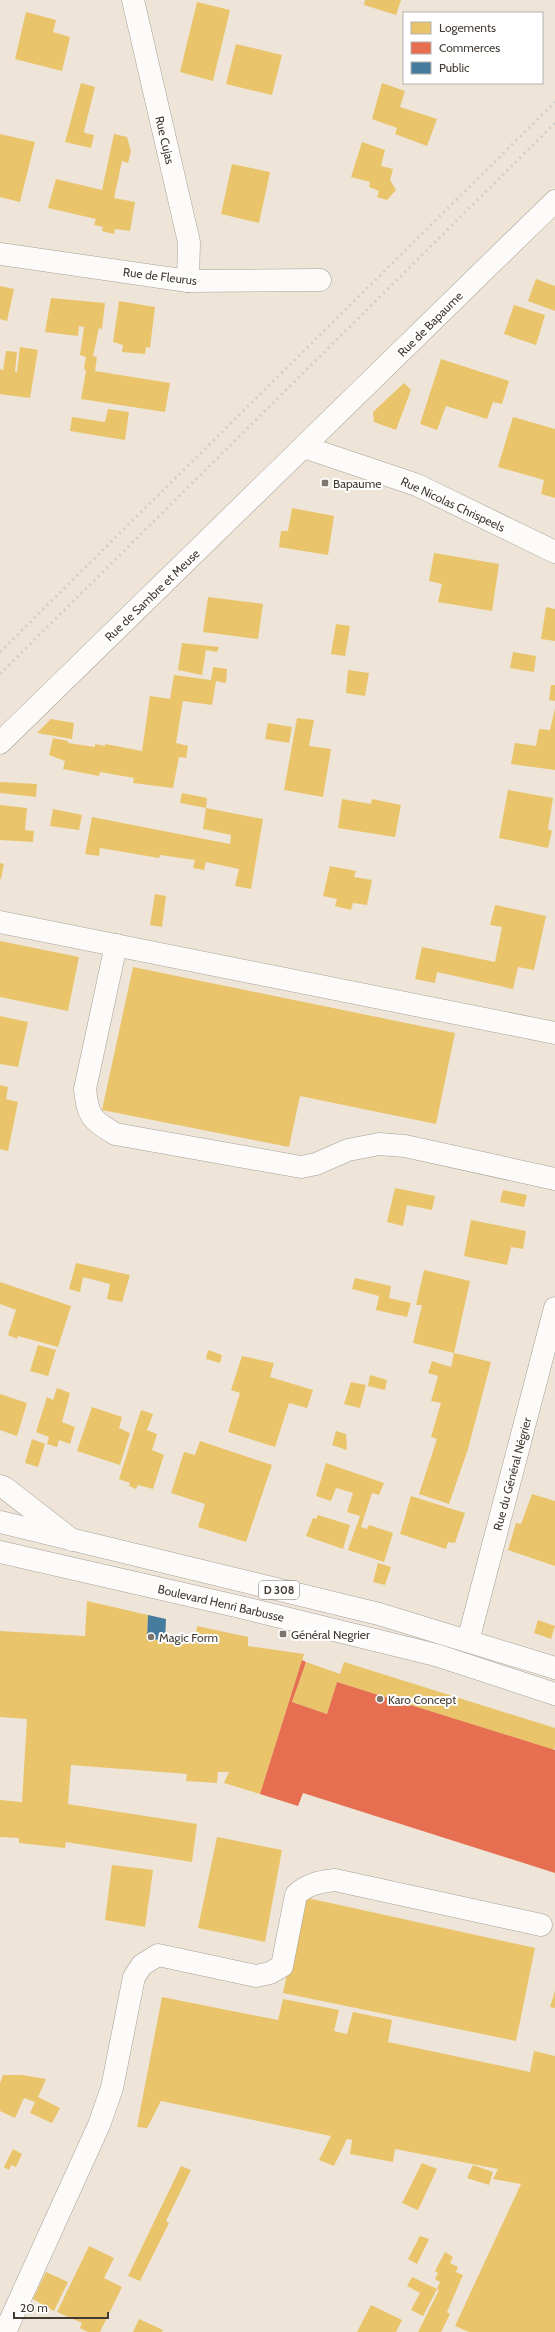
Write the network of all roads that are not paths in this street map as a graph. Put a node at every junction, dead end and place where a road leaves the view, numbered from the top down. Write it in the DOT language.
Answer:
graph roads {
  1 [pos="133,0"];
  2 [pos="555,201"];
  3 [pos="0,254"];
  4 [pos="320,280"];
  5 [pos="188,281"];
  6 [pos="304,447"];
  7 [pos="555,552"];
  8 [pos="0,743"];
  9 [pos="0,922"];
  10 [pos="116,945"];
  11 [pos="555,1033"];
  12 [pos="555,1179"];
  13 [pos="555,1308"];
  14 [pos="0,1486"];
  15 [pos="0,1522"];
  16 [pos="72,1540"];
  17 [pos="0,1552"];
  18 [pos="468,1641"];
  19 [pos="555,1668"];
  20 [pos="555,1694"];
  21 [pos="541,1925"];
  22 [pos="5,2332"];
  1 -- 5 [label="street, Rue Cujas"];
  2 -- 6 [label="street, Rue de Bapaume"];
  3 -- 5 [label="street, Rue de Fleurus"];
  4 -- 5 [label="street, Rue de Fleurus"];
  6 -- 7 [label="street, Rue Nicolas Chrispeels"];
  6 -- 8 [label="street, Rue de Sambre et Meuse"];
  9 -- 10 [label="street"];
  10 -- 11 [label="street"];
  10 -- 12 [label="street"];
  13 -- 18 [label="street, Rue du Général Négrier"];
  14 -- 16 [label="street"];
  15 -- 16 [label="street, D 308"];
  16 -- 18 [label="street, D 308"];
  17 -- 20 [label="street, Boulevard Henri Barbusse / D 308"];
  18 -- 19 [label="street, D 308"];
  21 -- 22 [label="street"];
}
